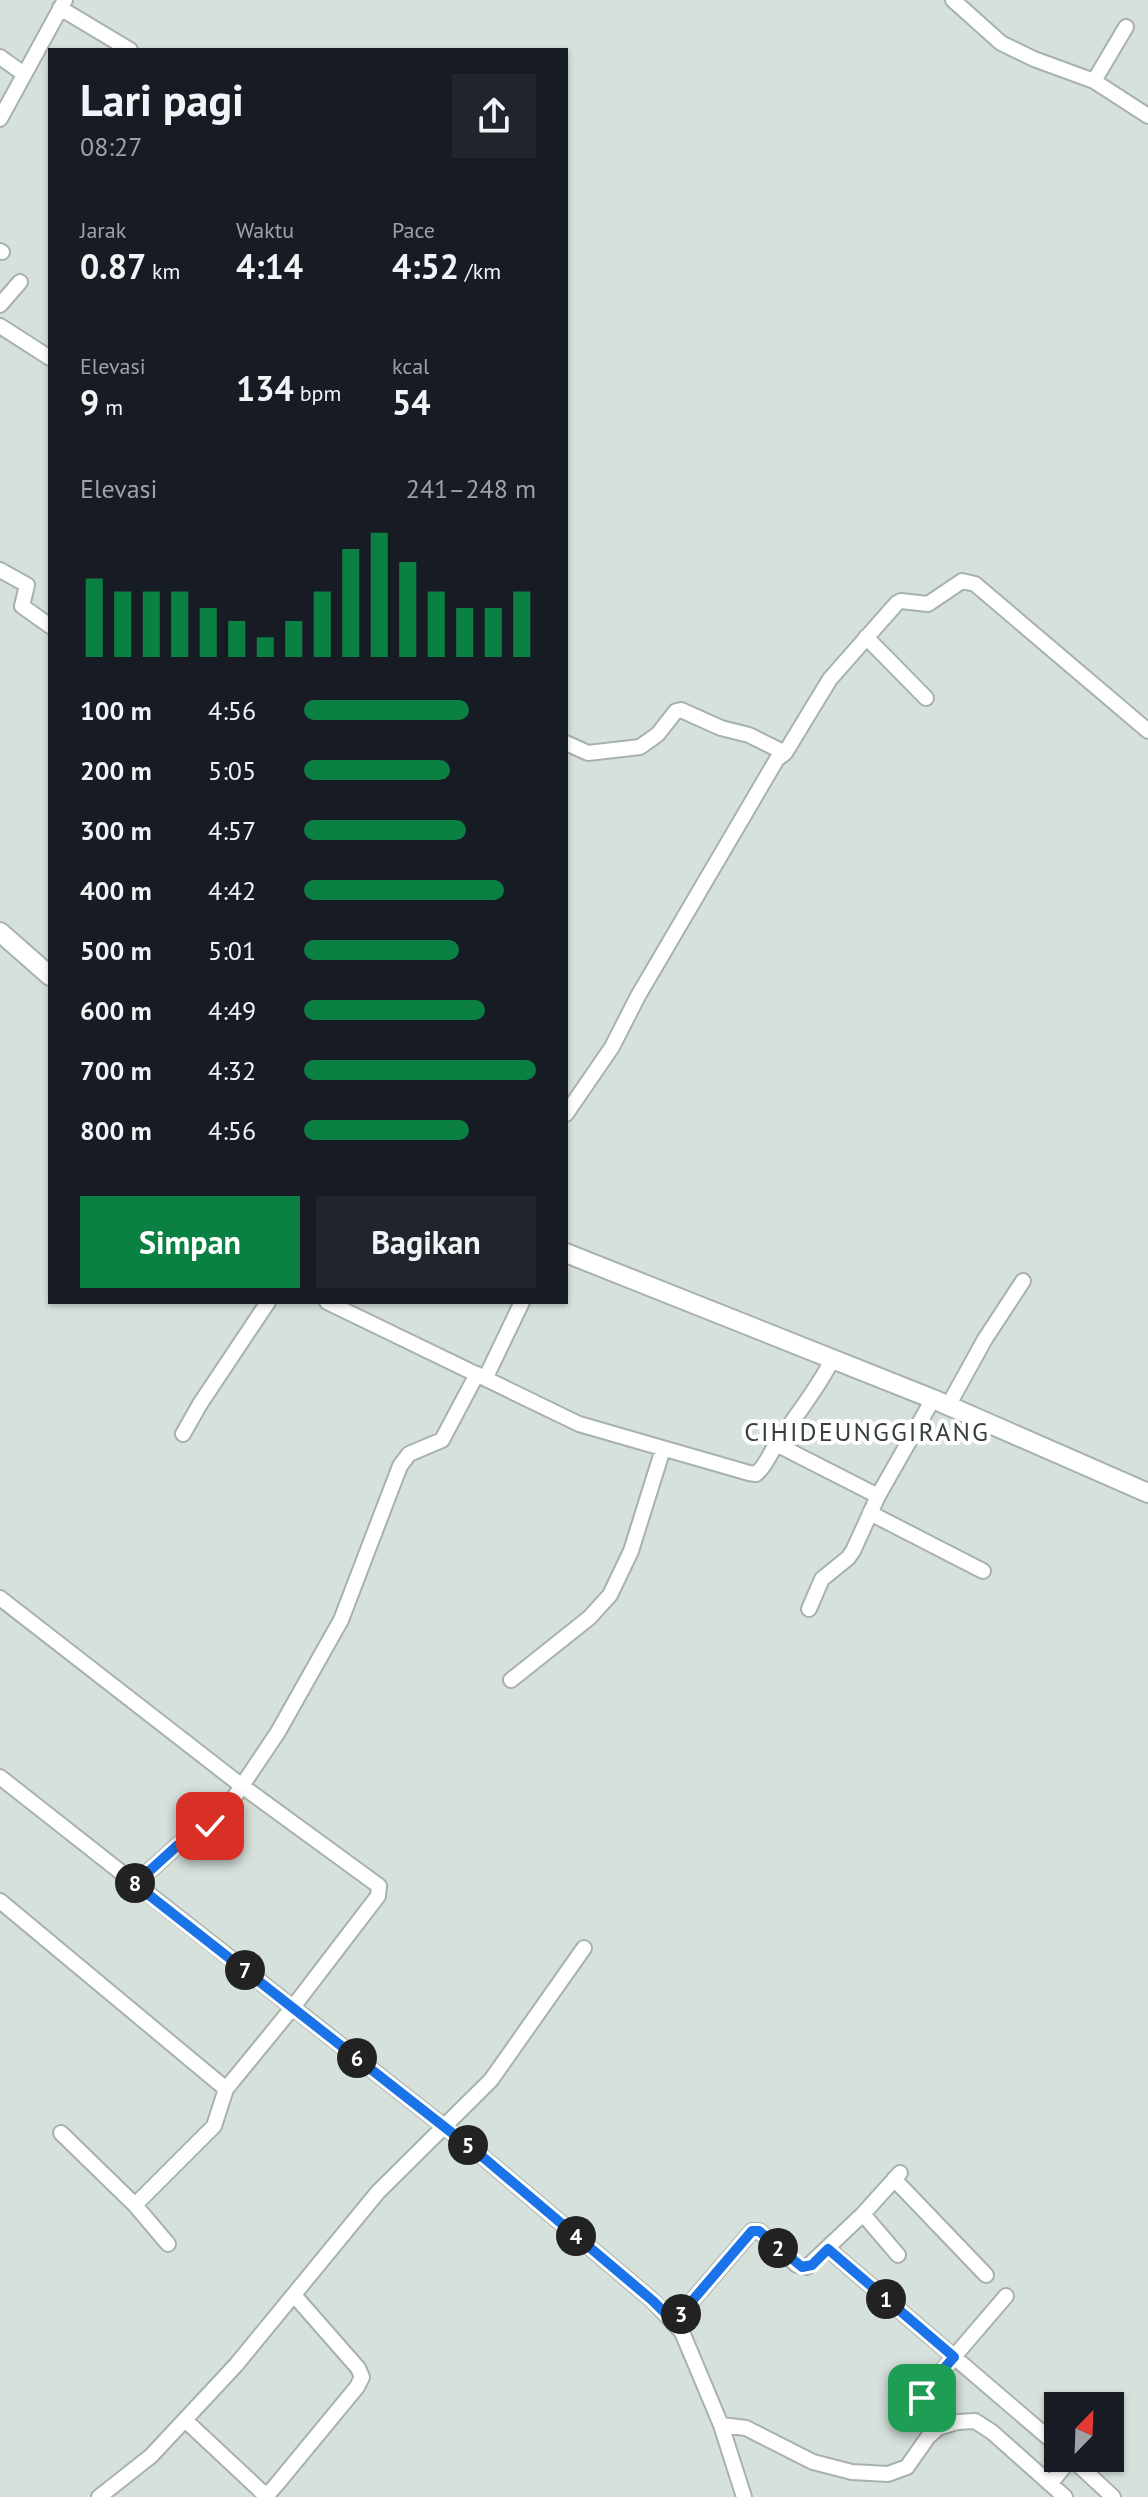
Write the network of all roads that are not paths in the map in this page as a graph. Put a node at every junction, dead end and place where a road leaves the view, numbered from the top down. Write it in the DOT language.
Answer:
graph roads {
  1 [pos="953,0"];
  2 [pos="63,4"];
  3 [pos="1126,27"];
  4 [pos="127,48"];
  5 [pos="0,57"];
  6 [pos="24,74"];
  7 [pos="1094,81"];
  8 [pos="1148,116"];
  9 [pos="0,119"];
  10 [pos="20,282"];
  11 [pos="0,305"];
  12 [pos="0,326"];
  13 [pos="48,357"];
  14 [pos="0,570"];
  15 [pos="48,625"];
  16 [pos="866,637"];
  17 [pos="926,698"];
  18 [pos="1148,731"];
  19 [pos="568,744"];
  20 [pos="785,753"];
  21 [pos="0,932"];
  22 [pos="48,974"];
  23 [pos="568,1111"];
  24 [pos="568,1254"];
  25 [pos="1023,1281"];
  26 [pos="267,1304"];
  27 [pos="331,1304"];
  28 [pos="521,1304"];
  29 [pos="832,1360"];
  30 [pos="482,1376"];
  31 [pos="940,1402"];
  32 [pos="183,1434"];
  33 [pos="776,1444"];
  34 [pos="663,1449"];
  35 [pos="1148,1493"];
  36 [pos="878,1496"];
  37 [pos="870,1513"];
  38 [pos="983,1571"];
  39 [pos="0,1598"];
  40 [pos="809,1609"];
  41 [pos="511,1680"];
  42 [pos="0,1777"];
  43 [pos="242,1786"];
  44 [pos="135,1884"];
  45 [pos="0,1901"];
  46 [pos="584,1948"];
  47 [pos="293,2007"];
  48 [pos="226,2089"];
  49 [pos="443,2126"];
  50 [pos="61,2133"];
  51 [pos="135,2205"];
  52 [pos="863,2214"];
  53 [pos="168,2244"];
  54 [pos="828,2249"];
  55 [pos="898,2255"];
  56 [pos="986,2275"];
  57 [pos="294,2295"];
  58 [pos="1006,2296"];
  59 [pos="674,2322"];
  60 [pos="954,2357"];
  61 [pos="185,2420"];
  62 [pos="721,2425"];
  63 [pos="938,2428"];
  64 [pos="1044,2434"];
  65 [pos="1060,2472"];
  66 [pos="1086,2472"];
  67 [pos="1050,2484"];
  68 [pos="99,2497"];
  69 [pos="744,2497"];
  70 [pos="1065,2497"];
  71 [pos="1113,2497"];
  1 -- 7 [label="street"];
  2 -- 4 [label="street"];
  2 -- 6 [label="street"];
  3 -- 7 [label="street"];
  5 -- 6 [label="street"];
  6 -- 9 [label="street"];
  7 -- 8 [label="street"];
  10 -- 11 [label="street"];
  12 -- 13 [label="street"];
  14 -- 15 [label="street"];
  16 -- 17 [label="street"];
  16 -- 18 [label="street"];
  16 -- 20 [label="street"];
  19 -- 20 [label="street"];
  20 -- 23 [label="street"];
  21 -- 22 [label="main road"];
  24 -- 29 [label="main road"];
  25 -- 31 [label="street"];
  26 -- 32 [label="street"];
  27 -- 30 [label="street"];
  28 -- 30 [label="street"];
  29 -- 31 [label="main road"];
  29 -- 33 [label="street"];
  30 -- 34 [label="street"];
  30 -- 43 [label="street"];
  31 -- 35 [label="main road"];
  31 -- 36 [label="street"];
  33 -- 34 [label="street"];
  33 -- 36 [label="street"];
  34 -- 41 [label="street"];
  36 -- 37 [label="street"];
  37 -- 38 [label="street"];
  37 -- 40 [label="street"];
  39 -- 43 [label="street"];
  42 -- 44 [label="street"];
  43 -- 44 [label="street"];
  43 -- 47 [label="street"];
  44 -- 47 [label="street"];
  45 -- 48 [label="street"];
  46 -- 49 [label="street"];
  47 -- 48 [label="street"];
  47 -- 49 [label="street"];
  48 -- 51 [label="street"];
  49 -- 57 [label="street"];
  49 -- 59 [label="street"];
  50 -- 51 [label="street"];
  51 -- 53 [label="street"];
  52 -- 54 [label="street"];
  52 -- 55 [label="street"];
  52 -- 56 [label="street"];
  54 -- 59 [label="street"];
  54 -- 60 [label="street"];
  57 -- 61 [label="street"];
  57 -- 61 [label="street"];
  58 -- 60 [label="street"];
  59 -- 62 [label="street"];
  60 -- 63 [label="street"];
  60 -- 64 [label="street"];
  61 -- 68 [label="street"];
  62 -- 63 [label="street"];
  62 -- 69 [label="street"];
  63 -- 67 [label="street"];
  65 -- 67 [label="street"];
  66 -- 71 [label="street"];
  67 -- 70 [label="street"];
}
